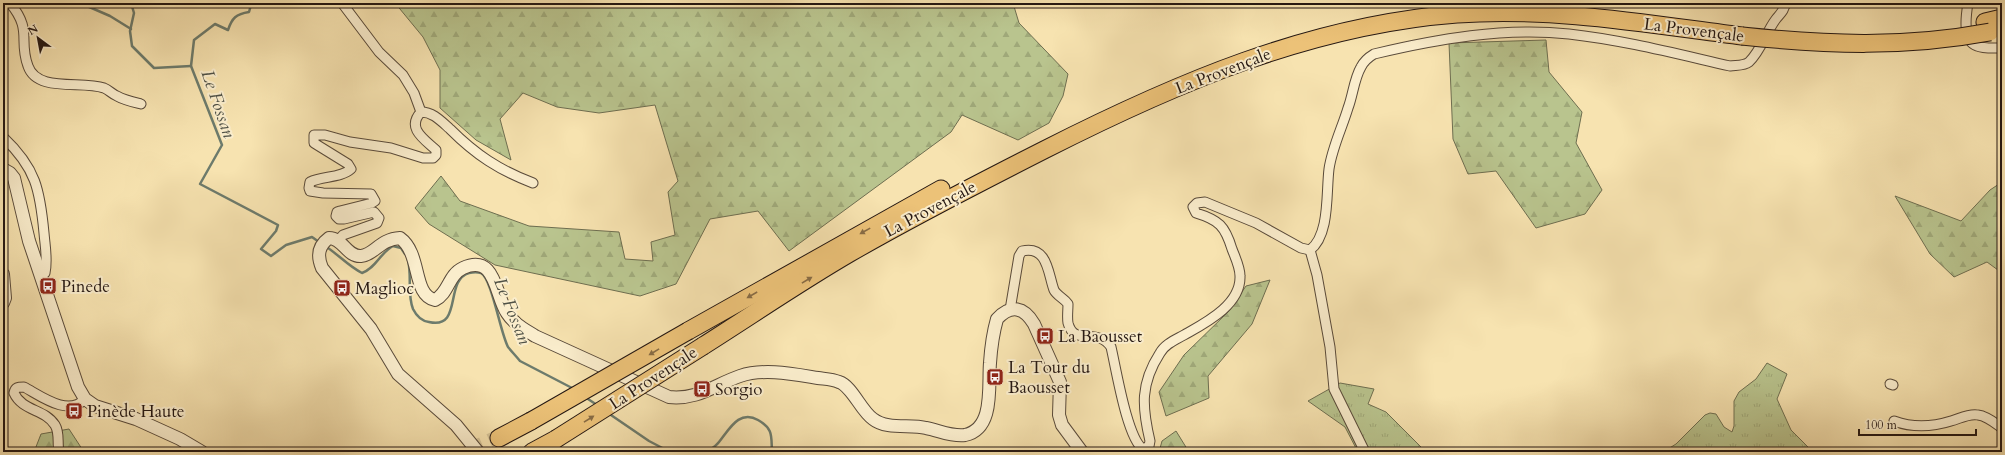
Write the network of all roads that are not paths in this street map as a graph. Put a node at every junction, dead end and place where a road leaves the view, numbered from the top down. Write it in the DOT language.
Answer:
graph roads {
  1 [pos="10,3"];
  2 [pos="342,3"];
  3 [pos="1467,3"];
  4 [pos="1538,3"];
  5 [pos="1785,3"];
  6 [pos="1968,3"];
  7 [pos="2002,18"];
  8 [pos="1992,28"];
  9 [pos="1744,31"];
  10 [pos="2002,48"];
  11 [pos="141,104"];
  12 [pos="421,112"];
  13 [pos="1068,132"];
  14 [pos="3,137"];
  15 [pos="3,170"];
  16 [pos="533,183"];
  17 [pos="927,204"];
  18 [pos="338,240"];
  19 [pos="1310,250"];
  20 [pos="3,274"];
  21 [pos="41,276"];
  22 [pos="3,303"];
  23 [pos="1010,310"];
  24 [pos="85,399"];
  25 [pos="1894,421"];
  26 [pos="2002,428"];
  27 [pos="499,438"];
  28 [pos="59,452"];
  29 [pos="202,452"];
  30 [pos="478,452"];
  31 [pos="532,452"];
  32 [pos="1082,452"];
  33 [pos="1365,452"];
  1 -- 11 [label="street"];
  2 -- 12 [label="street"];
  3 -- 13 [label="highway, La Provençale"];
  4 -- 9 [label="highway, La Provençale"];
  5 -- 19 [label="street"];
  6 -- 10 [label="street"];
  7 -- 8 [label="highway, La Provençale"];
  8 -- 9 [label="highway, La Provençale, bridge"];
  9 -- 13 [label="highway, La Provençale"];
  12 -- 16 [label="street"];
  12 -- 18 [label="street"];
  13 -- 17 [label="highway, La Provençale"];
  14 -- 21 [label="street"];
  15 -- 21 [label="street"];
  17 -- 27 [label="highway, La Provençale, one-way, bridge"];
  31 -- 17 [label="highway, La Provençale, one-way, bridge"];
  18 -- 23 [label="street"];
  18 -- 30 [label="street"];
  19 -- 23 [label="street"];
  19 -- 33 [label="street"];
  20 -- 22 [label="street"];
  21 -- 24 [label="street"];
  23 -- 32 [label="street"];
  24 -- 28 [label="street"];
  24 -- 29 [label="street"];
  25 -- 26 [label="street"];
}
